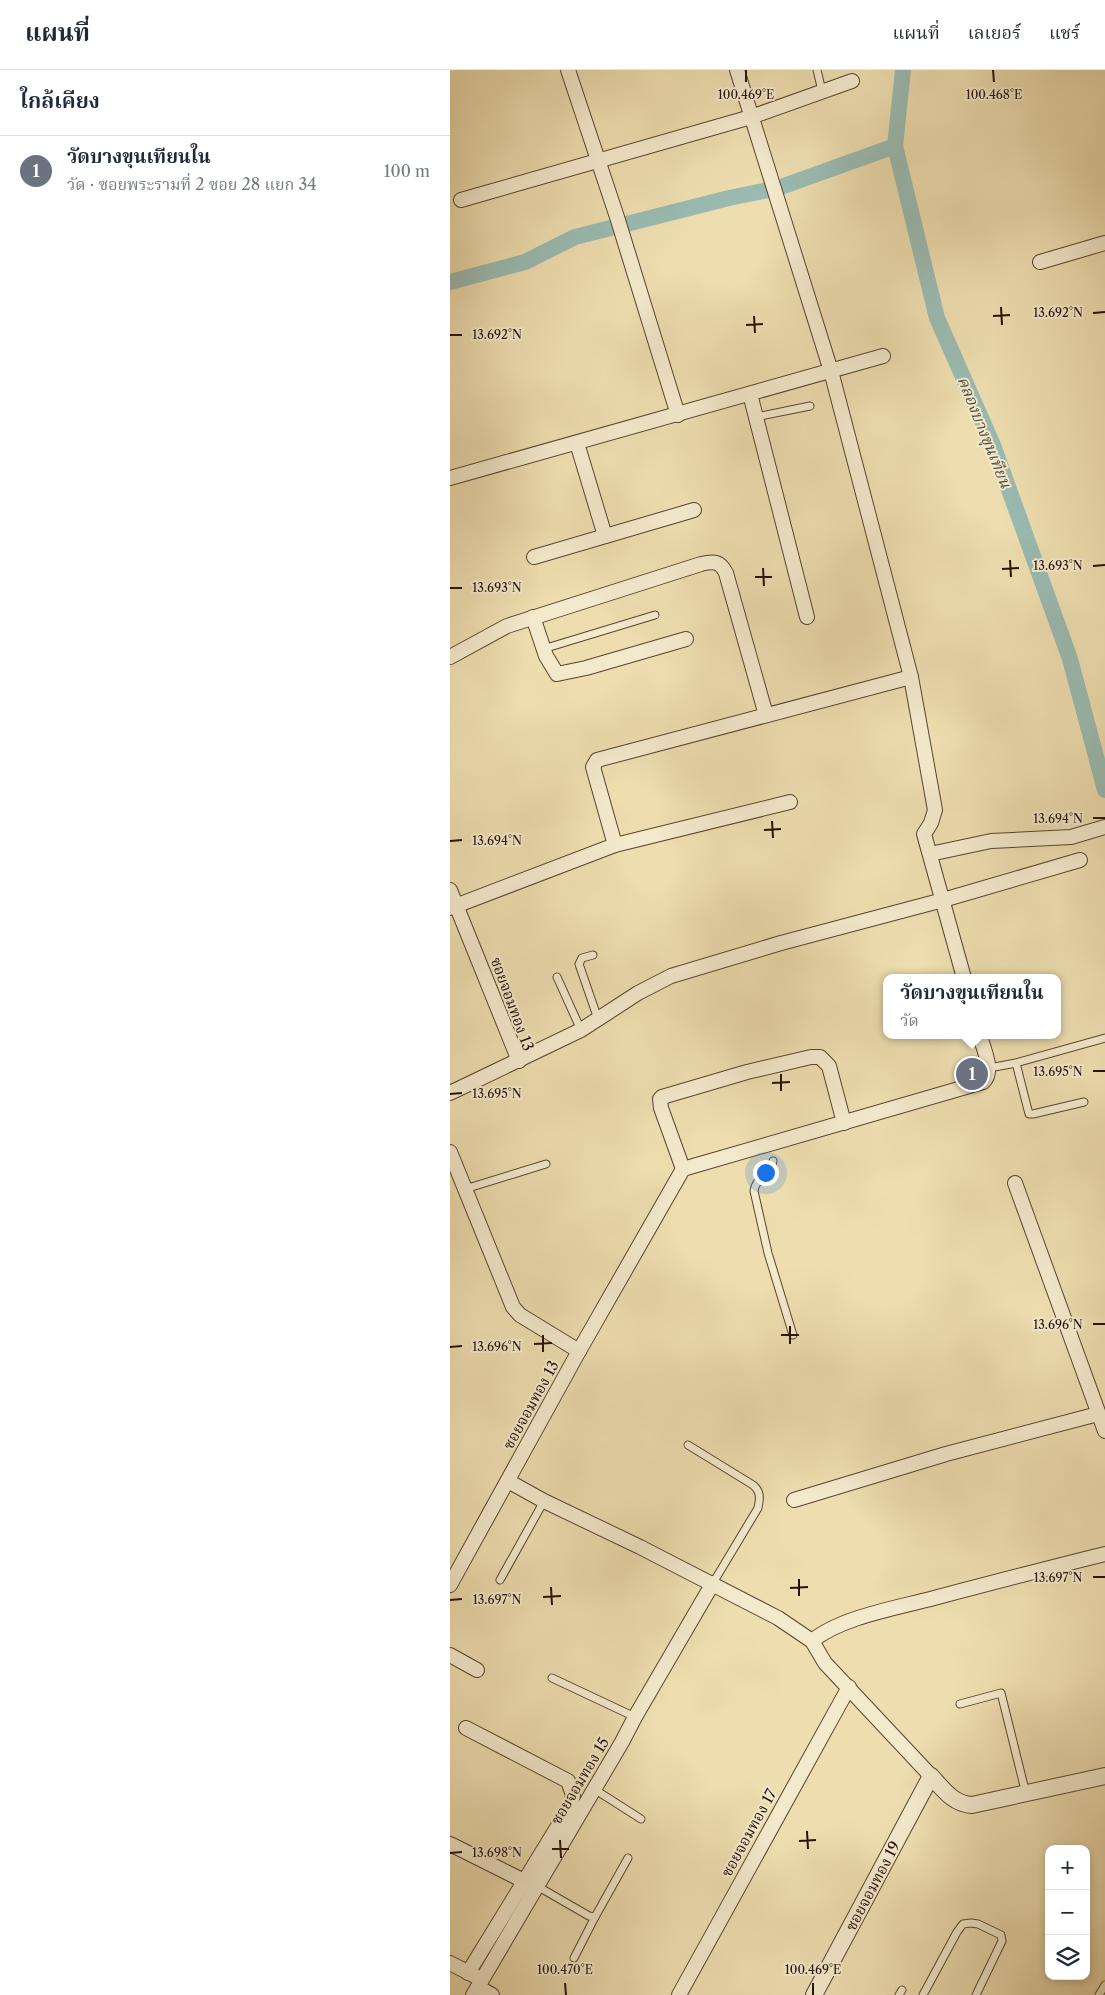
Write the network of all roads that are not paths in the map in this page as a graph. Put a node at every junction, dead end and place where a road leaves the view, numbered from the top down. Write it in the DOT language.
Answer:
graph roads {
  1 [pos="568,70"];
  2 [pos="737,70"];
  3 [pos="817,70"];
  4 [pos="852,81"];
  5 [pos="822,91"];
  6 [pos="751,117"];
  7 [pos="598,161"];
  8 [pos="462,200"];
  9 [pos="1105,243"];
  10 [pos="1040,262"];
  11 [pos="883,356"];
  12 [pos="831,371"];
  13 [pos="750,394"];
  14 [pos="810,406"];
  15 [pos="678,415"];
  16 [pos="756,417"];
  17 [pos="577,443"];
  18 [pos="450,478"];
  19 [pos="694,510"];
  20 [pos="605,536"];
  21 [pos="534,557"];
  22 [pos="654,615"];
  23 [pos="807,617"];
  24 [pos="533,618"];
  25 [pos="686,639"];
  26 [pos="543,649"];
  27 [pos="450,657"];
  28 [pos="911,677"];
  29 [pos="766,715"];
  30 [pos="790,802"];
  31 [pos="1105,827"];
  32 [pos="615,845"];
  33 [pos="930,854"];
  34 [pos="1080,860"];
  35 [pos="450,890"];
  36 [pos="943,900"];
  37 [pos="453,906"];
  38 [pos="593,955"];
  39 [pos="963,974"];
  40 [pos="557,977"];
  41 [pos="598,1019"];
  42 [pos="580,1030"];
  43 [pos="1105,1038"];
  44 [pos="981,1039"];
  45 [pos="519,1061"];
  46 [pos="1016,1063"];
  47 [pos="989,1068"];
  48 [pos="450,1093"];
  49 [pos="1084,1102"];
  50 [pos="844,1123"];
  51 [pos="450,1152"];
  52 [pos="773,1161"];
  53 [pos="546,1164"];
  54 [pos="683,1169"];
  55 [pos="1015,1183"];
  56 [pos="465,1190"];
  57 [pos="794,1335"];
  58 [pos="579,1351"];
  59 [pos="1098,1414"];
  60 [pos="1105,1431"];
  61 [pos="688,1445"];
  62 [pos="508,1481"];
  63 [pos="794,1500"];
  64 [pos="544,1501"];
  65 [pos="1105,1554"];
  66 [pos="500,1580"];
  67 [pos="713,1584"];
  68 [pos="450,1585"];
  69 [pos="812,1641"];
  70 [pos="450,1655"];
  71 [pos="477,1670"];
  72 [pos="552,1678"];
  73 [pos="848,1687"];
  74 [pos="960,1704"];
  75 [pos="635,1717"];
  76 [pos="466,1728"];
  77 [pos="931,1776"];
  78 [pos="1105,1776"];
  79 [pos="594,1790"];
  80 [pos="1026,1794"];
  81 [pos="641,1819"];
  82 [pos="450,1844"];
  83 [pos="628,1858"];
  84 [pos="531,1883"];
  85 [pos="595,1917"];
  86 [pos="574,1958"];
  87 [pos="450,1964"];
  88 [pos="468,1973"];
  89 [pos="1105,1985"];
  90 [pos="478,1987"];
  91 [pos="492,1995"];
  92 [pos="679,1995"];
  93 [pos="814,1995"];
  94 [pos="923,1995"];
  95 [pos="976,1995"];
  96 [pos="1099,1995"];
  1 -- 7 [label="street"];
  2 -- 6 [label="street"];
  3 -- 5 [label="lane"];
  4 -- 5 [label="street"];
  5 -- 6 [label="street"];
  6 -- 7 [label="street"];
  6 -- 12 [label="street"];
  7 -- 8 [label="street"];
  7 -- 15 [label="street"];
  9 -- 10 [label="street"];
  11 -- 12 [label="street"];
  12 -- 13 [label="street"];
  12 -- 28 [label="street"];
  13 -- 15 [label="street"];
  13 -- 16 [label="street"];
  14 -- 16 [label="lane"];
  15 -- 17 [label="street"];
  16 -- 23 [label="street"];
  17 -- 18 [label="street"];
  17 -- 20 [label="street"];
  19 -- 20 [label="street"];
  20 -- 21 [label="street"];
  22 -- 26 [label="lane"];
  24 -- 26 [label="street"];
  24 -- 27 [label="street"];
  24 -- 29 [label="street"];
  25 -- 26 [label="street"];
  28 -- 29 [label="street"];
  28 -- 33 [label="street"];
  29 -- 32 [label="street"];
  30 -- 32 [label="street"];
  31 -- 33 [label="street"];
  32 -- 37 [label="street"];
  33 -- 36 [label="street"];
  34 -- 36 [label="street"];
  35 -- 37 [label="street, ซอยจอมทอง 13"];
  36 -- 39 [label="street"];
  36 -- 41 [label="street"];
  37 -- 45 [label="street, ซอยจอมทอง 13"];
  38 -- 41 [label="lane"];
  40 -- 42 [label="lane"];
  41 -- 42 [label="street"];
  42 -- 45 [label="street"];
  43 -- 46 [label="lane"];
  44 -- 47 [label="street"];
  45 -- 48 [label="street, ซอยจอมทอง 13"];
  46 -- 47 [label="lane"];
  46 -- 49 [label="lane"];
  47 -- 50 [label="street"];
  50 -- 54 [label="street"];
  50 -- 54 [label="street"];
  51 -- 56 [label="street, ซอยจอมทอง 13"];
  52 -- 57 [label="lane"];
  53 -- 56 [label="lane"];
  54 -- 58 [label="street"];
  55 -- 59 [label="street"];
  56 -- 58 [label="street, ซอยจอมทอง 13"];
  58 -- 62 [label="street, ซอยจอมทอง 13"];
  59 -- 60 [label="street"];
  59 -- 63 [label="street"];
  61 -- 67 [label="lane"];
  62 -- 64 [label="street"];
  62 -- 68 [label="street, ซอยจอมทอง 13"];
  64 -- 66 [label="lane"];
  64 -- 67 [label="street"];
  65 -- 69 [label="street"];
  67 -- 69 [label="street"];
  67 -- 75 [label="street, ซอยจอมทอง 15"];
  69 -- 73 [label="street"];
  70 -- 71 [label="street"];
  72 -- 75 [label="lane"];
  73 -- 77 [label="street"];
  73 -- 92 [label="street, ซอยจอมทอง 17"];
  74 -- 80 [label="lane"];
  75 -- 79 [label="street, ซอยจอมทอง 15"];
  76 -- 84 [label="street"];
  77 -- 80 [label="street"];
  77 -- 93 [label="street, ซอยจอมทอง 19"];
  78 -- 80 [label="street"];
  79 -- 81 [label="lane"];
  79 -- 84 [label="street, ซอยจอมทอง 15"];
  82 -- 84 [label="street"];
  83 -- 85 [label="lane"];
  84 -- 85 [label="lane"];
  84 -- 88 [label="street"];
  84 -- 90 [label="street, ซอยจอมทอง 15"];
  85 -- 86 [label="lane"];
  87 -- 88 [label="street"];
  88 -- 90 [label="street"];
  89 -- 96 [label="lane"];
  90 -- 91 [label="street"];
  94 -- 95 [label="lane"];
}
